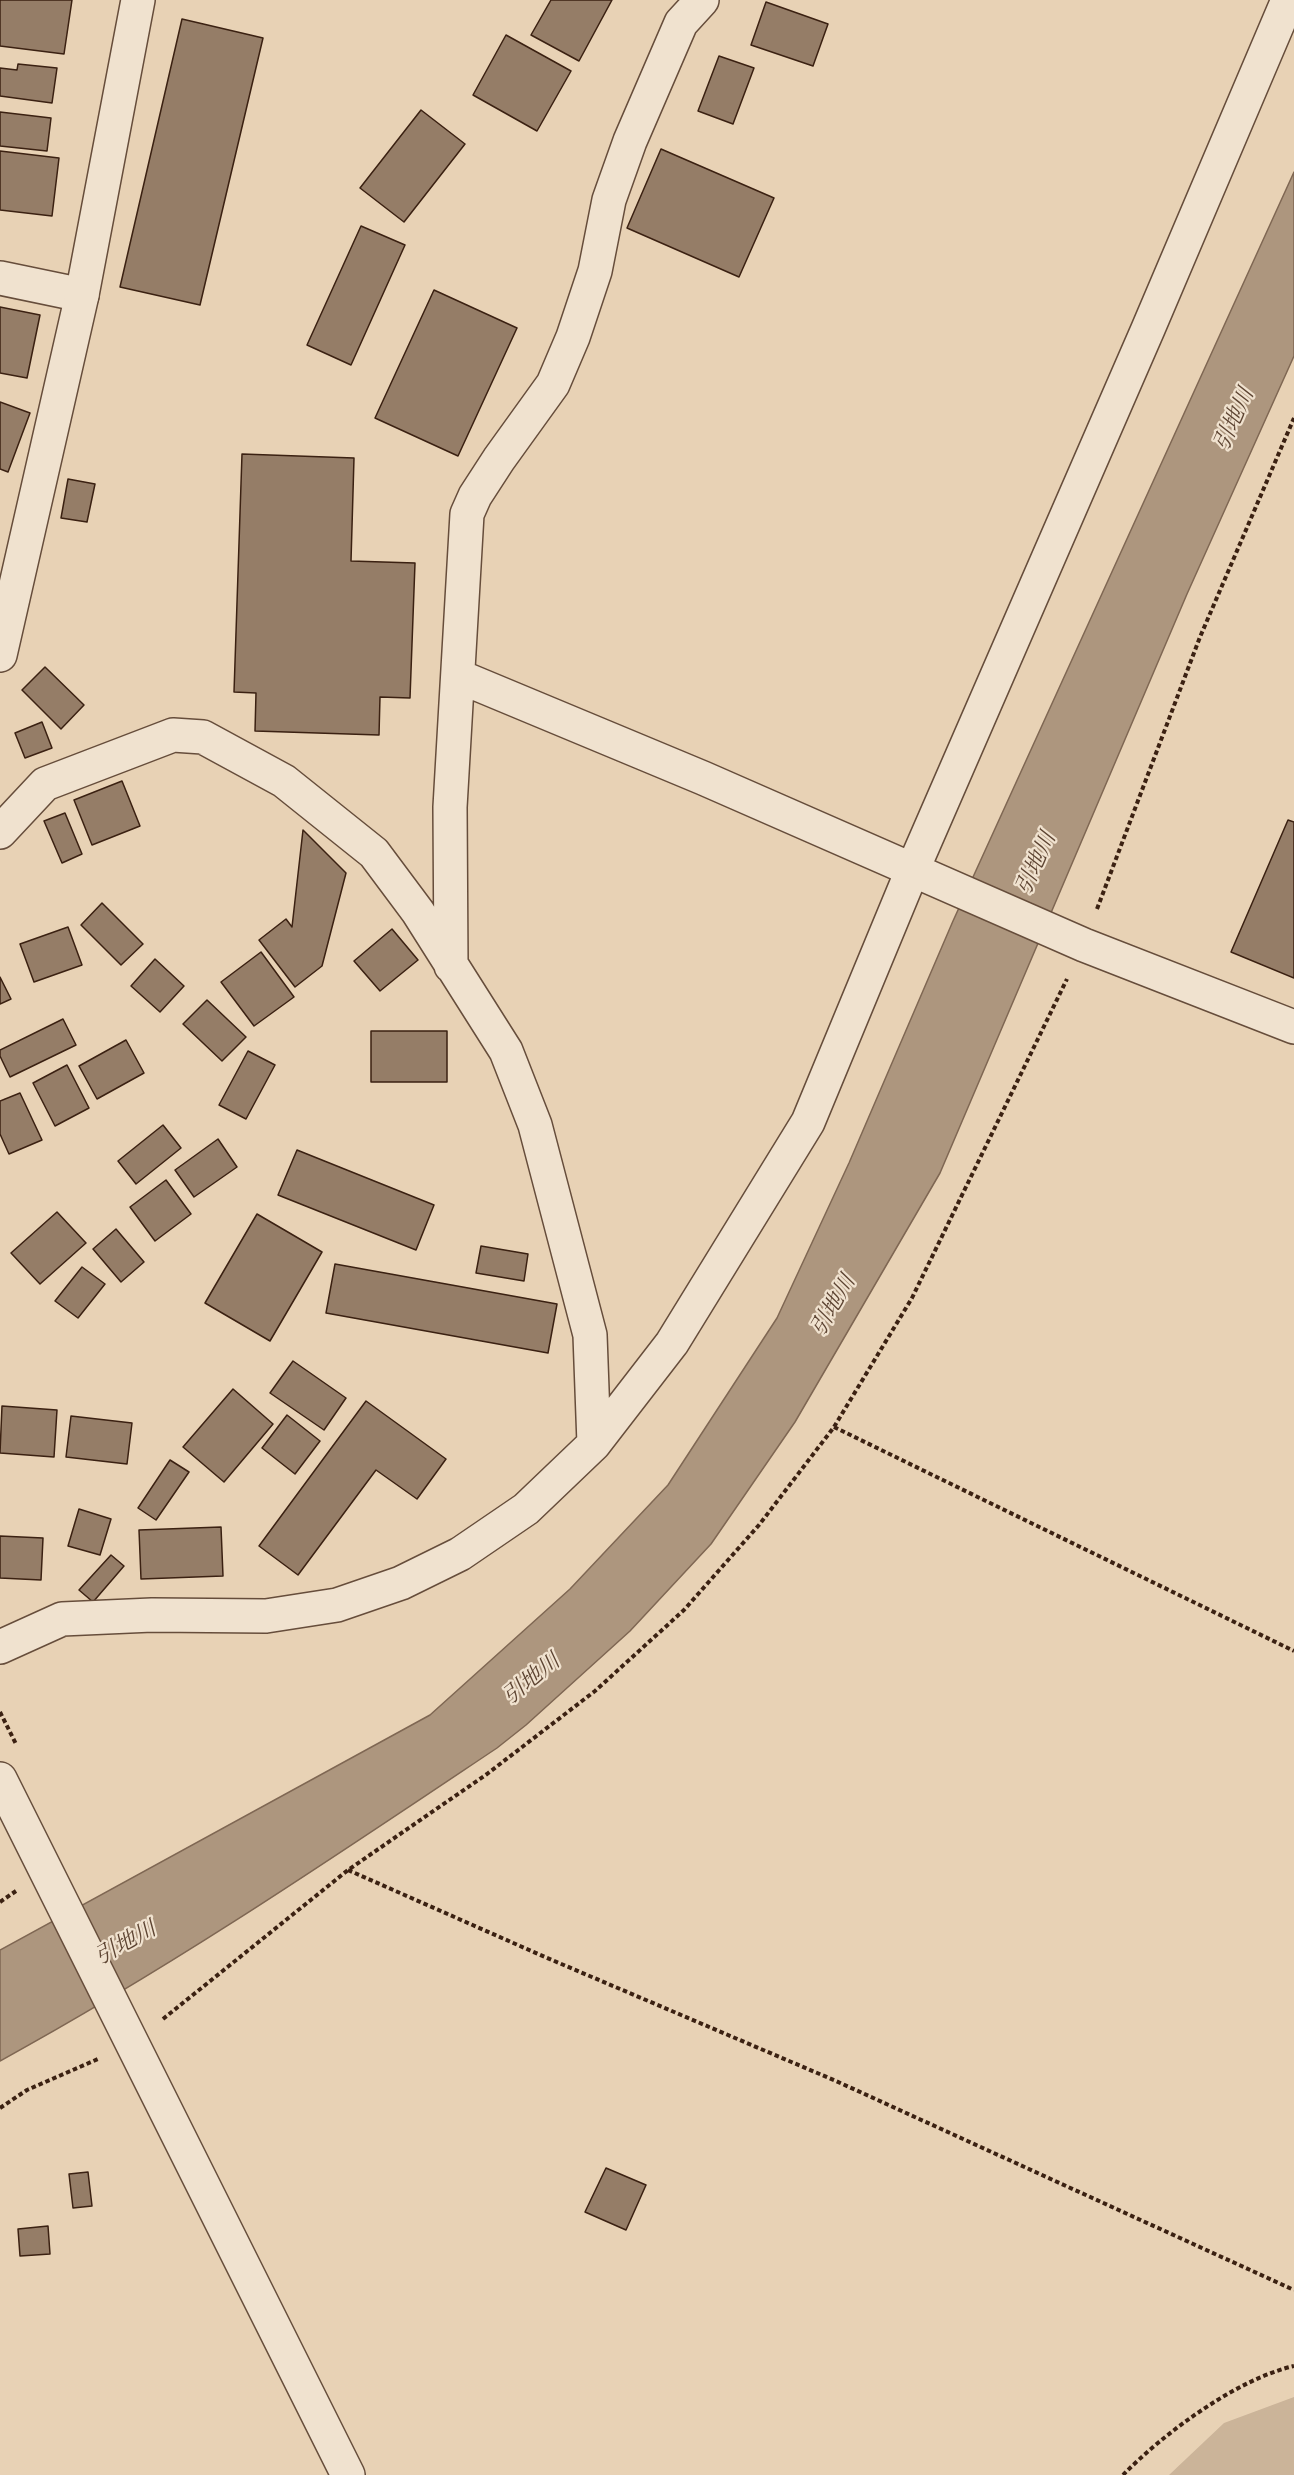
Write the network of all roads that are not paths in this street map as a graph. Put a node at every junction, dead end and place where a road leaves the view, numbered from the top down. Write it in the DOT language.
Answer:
graph roads {
  1 [pos="138,0"];
  2 [pos="702,0"];
  3 [pos="1288,0"];
  4 [pos="0,278"];
  5 [pos="82,295"];
  6 [pos="0,651"];
  7 [pos="458,676"];
  8 [pos="0,832"];
  9 [pos="912,871"];
  10 [pos="451,966"];
  11 [pos="1294,1027"];
  12 [pos="594,1444"];
  13 [pos="0,1647"];
  14 [pos="0,1779"];
  15 [pos="348,2475"];
  1 -- 5 [label="street"];
  2 -- 7 [label="street"];
  3 -- 9 [label="street"];
  4 -- 5 [label="street"];
  5 -- 6 [label="street"];
  7 -- 9 [label="street"];
  7 -- 10 [label="street"];
  8 -- 10 [label="street"];
  9 -- 11 [label="street"];
  9 -- 12 [label="street"];
  10 -- 12 [label="street"];
  12 -- 13 [label="street"];
  14 -- 15 [label="street"];
}
